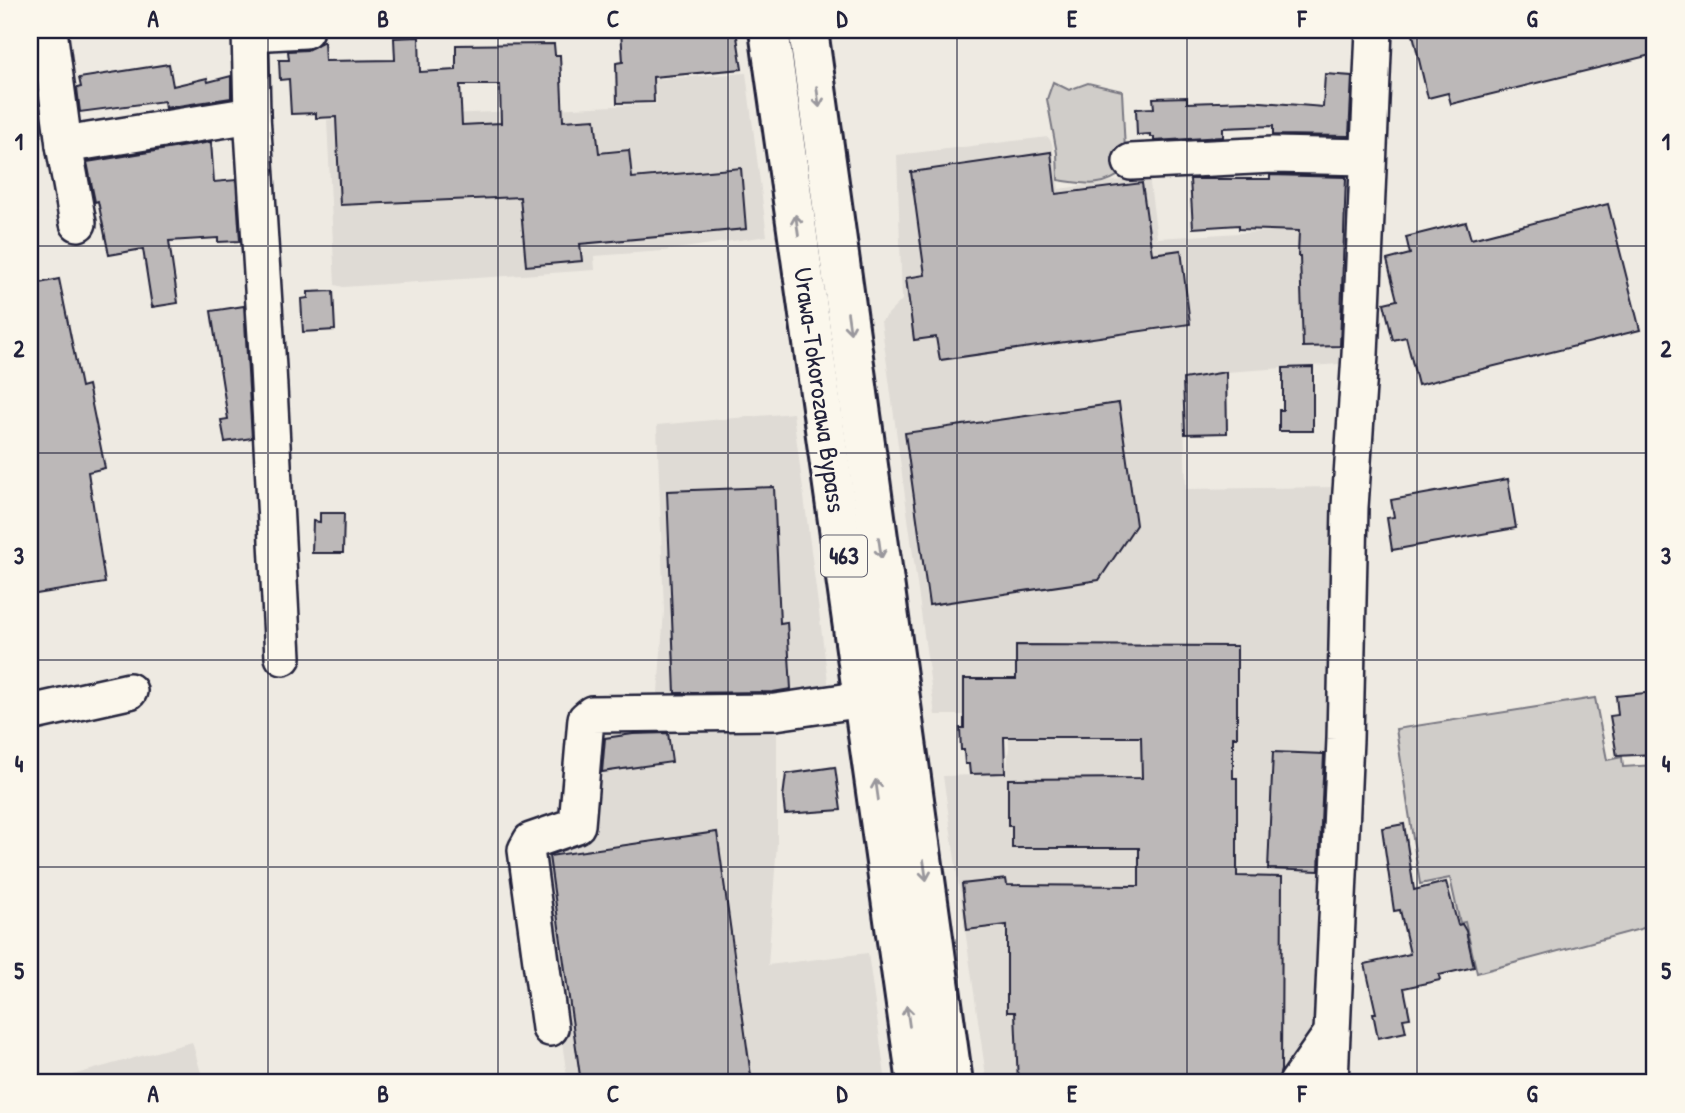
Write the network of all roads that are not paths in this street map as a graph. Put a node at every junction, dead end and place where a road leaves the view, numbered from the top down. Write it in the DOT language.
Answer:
graph roads {
  1 [pos="49,30"];
  2 [pos="305,30"];
  3 [pos="769,30"];
  4 [pos="808,30"];
  5 [pos="1374,30"];
  6 [pos="250,31"];
  7 [pos="252,115"];
  8 [pos="64,145"];
  9 [pos="1367,157"];
  10 [pos="1131,162"];
  11 [pos="78,223"];
  12 [pos="283,657"];
  13 [pos="129,691"];
  14 [pos="864,699"];
  15 [pos="30,713"];
  16 [pos="550,1028"];
  17 [pos="1332,1033"];
  18 [pos="917,1083"];
  19 [pos="953,1083"];
  20 [pos="1297,1083"];
  21 [pos="1330,1083"];
  1 -- 8 [label="street"];
  2 -- 6 [label="street"];
  14 -- 3 [label="highway, Urawa-Tokorozawa Bypass / 463, one-way"];
  4 -- 19 [label="highway, Urawa-Tokorozawa Bypass / 463, one-way"];
  5 -- 9 [label="street"];
  6 -- 7 [label="street"];
  7 -- 8 [label="street"];
  7 -- 12 [label="street"];
  8 -- 11 [label="street"];
  9 -- 10 [label="street"];
  9 -- 17 [label="street"];
  13 -- 15 [label="street"];
  14 -- 16 [label="street"];
  18 -- 14 [label="highway, Urawa-Tokorozawa Bypass / 463, one-way"];
  17 -- 20 [label="street"];
  17 -- 21 [label="street"];
}
